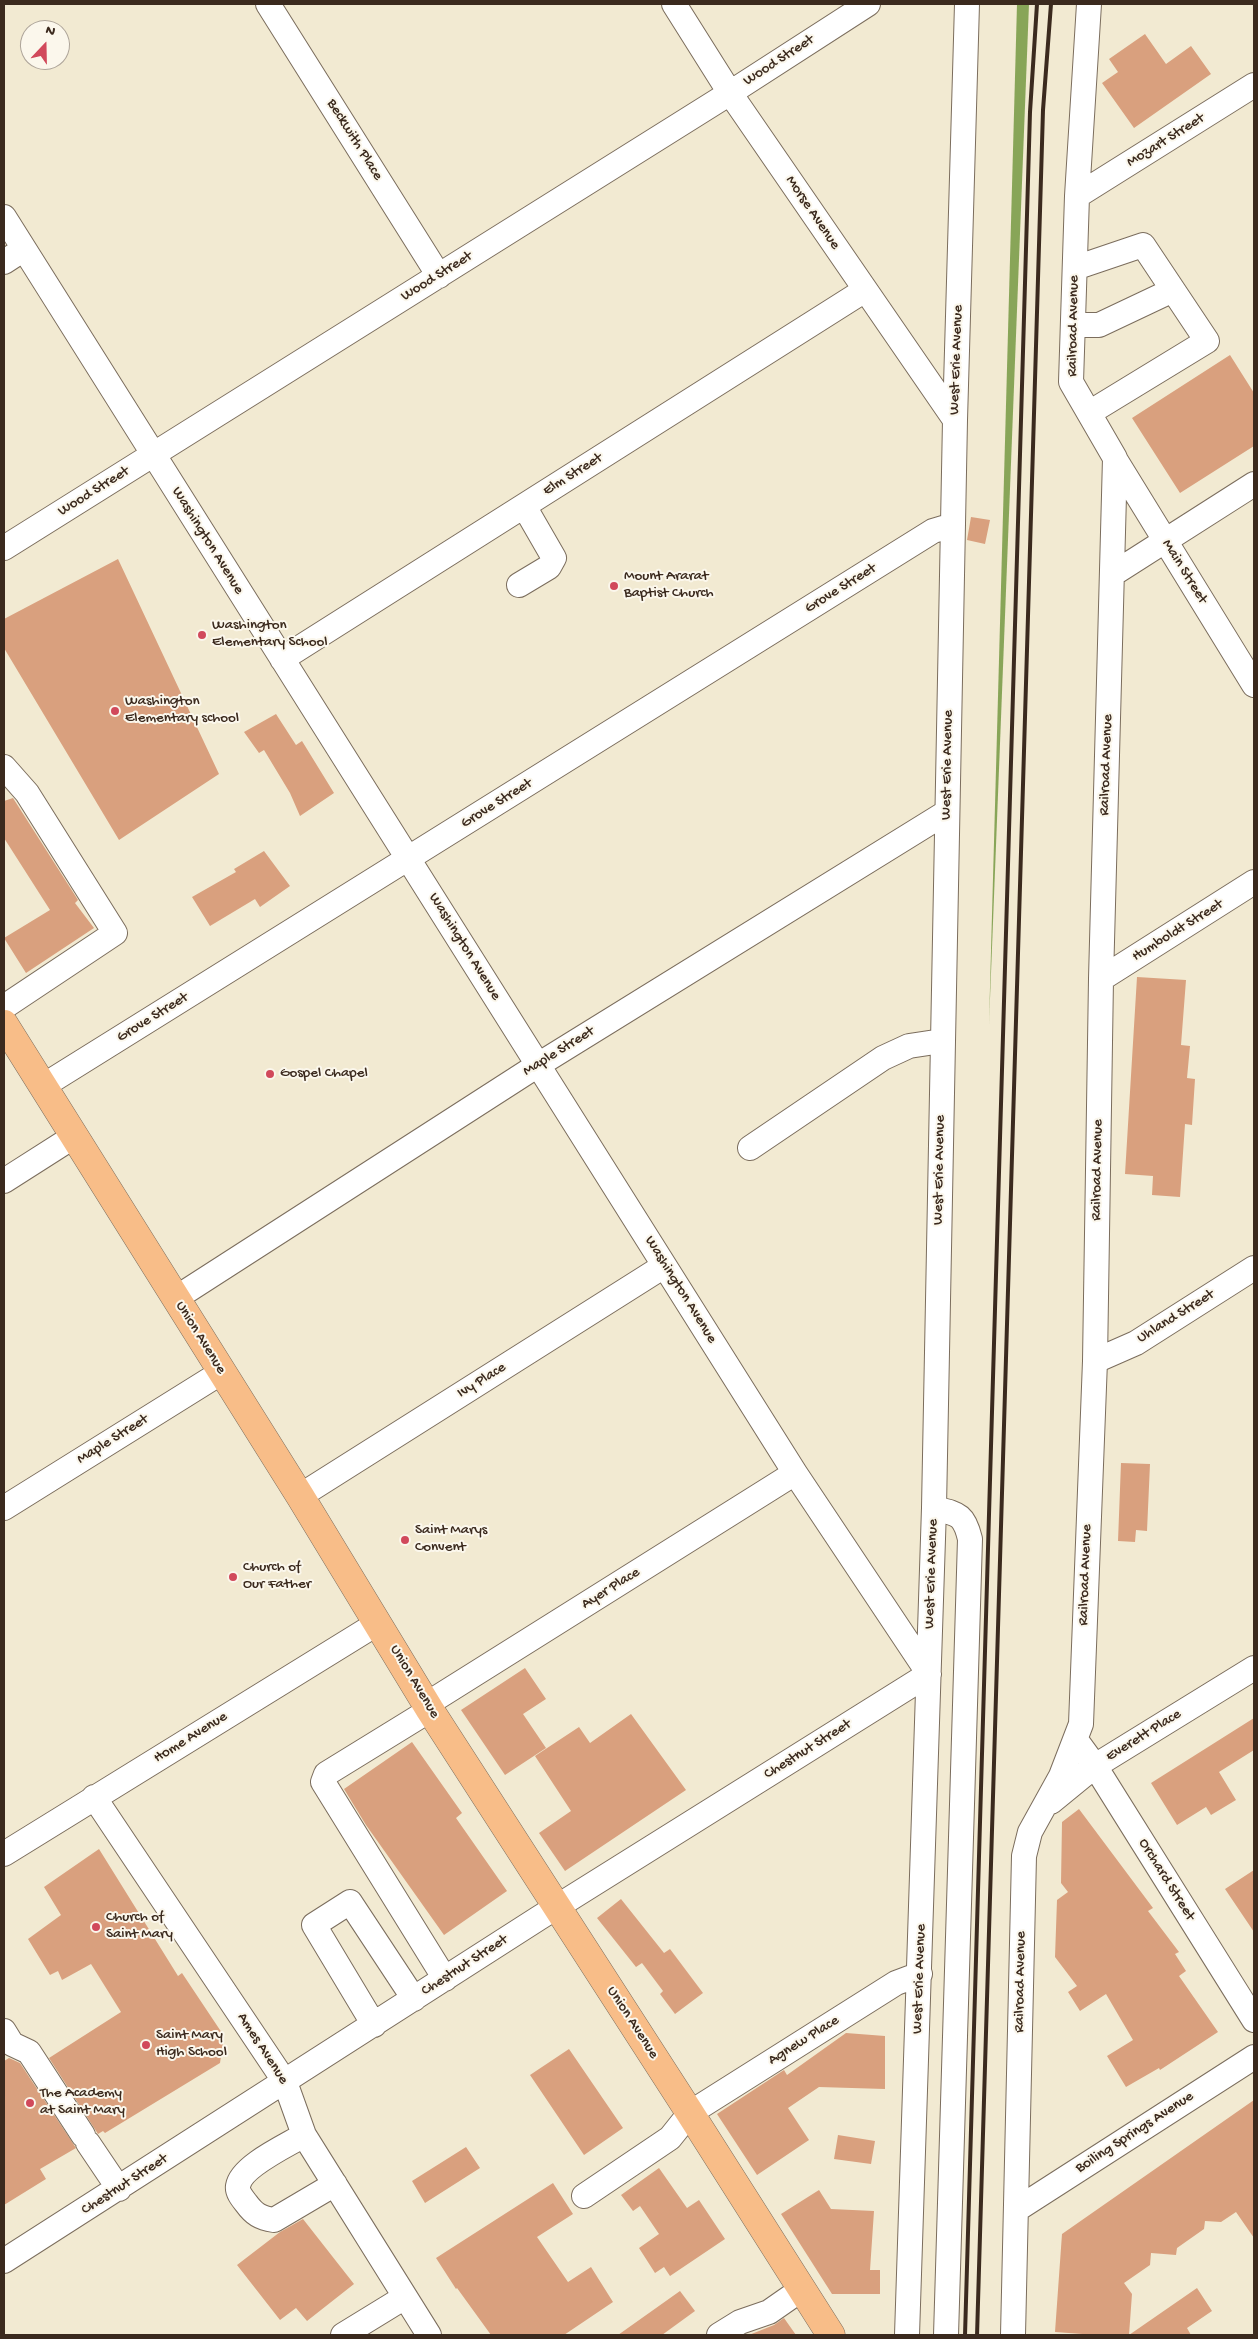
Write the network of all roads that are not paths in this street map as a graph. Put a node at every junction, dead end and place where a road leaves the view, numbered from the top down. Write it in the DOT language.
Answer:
graph roads {
  1 [pos="268,4"];
  2 [pos="674,4"];
  3 [pos="868,4"];
  4 [pos="967,4"];
  5 [pos="1089,4"];
  6 [pos="1254,85"];
  7 [pos="730,93"];
  8 [pos="1077,196"];
  9 [pos="4,217"];
  10 [pos="24,249"];
  11 [pos="4,262"];
  12 [pos="1075,268"];
  13 [pos="439,276"];
  14 [pos="865,290"];
  15 [pos="1174,290"];
  16 [pos="1073,325"];
  17 [pos="1089,413"];
  18 [pos="955,420"];
  19 [pos="153,455"];
  20 [pos="1115,458"];
  21 [pos="1254,484"];
  22 [pos="524,506"];
  23 [pos="953,525"];
  24 [pos="1164,541"];
  25 [pos="4,548"];
  26 [pos="1113,574"];
  27 [pos="520,585"];
  28 [pos="282,659"];
  29 [pos="1254,685"];
  30 [pos="4,767"];
  31 [pos="947,812"];
  32 [pos="408,860"];
  33 [pos="1254,882"];
  34 [pos="1102,979"];
  35 [pos="4,1007"];
  36 [pos="4,1024"];
  37 [pos="942,1041"];
  38 [pos="538,1065"];
  39 [pos="43,1086"];
  40 [pos="74,1137"];
  41 [pos="750,1148"];
  42 [pos="4,1180"];
  43 [pos="664,1266"];
  44 [pos="1254,1268"];
  45 [pos="176,1298"];
  46 [pos="1095,1361"];
  47 [pos="222,1372"];
  48 [pos="795,1473"];
  49 [pos="300,1496"];
  50 [pos="4,1508"];
  51 [pos="934,1508"];
  52 [pos="378,1623"];
  53 [pos="1254,1668"];
  54 [pos="929,1674"];
  55 [pos="428,1707"];
  56 [pos="1076,1740"];
  57 [pos="1095,1766"];
  58 [pos="94,1797"];
  59 [pos="1039,1812"];
  60 [pos="4,1854"];
  61 [pos="557,1907"];
  62 [pos="920,1974"];
  63 [pos="446,1978"];
  64 [pos="414,1999"];
  65 [pos="1254,2020"];
  66 [pos="374,2025"];
  67 [pos="4,2031"];
  68 [pos="1254,2057"];
  69 [pos="285,2082"];
  70 [pos="690,2113"];
  71 [pos="304,2135"];
  72 [pos="335,2184"];
  73 [pos="119,2189"];
  74 [pos="584,2196"];
  75 [pos="1016,2210"];
  76 [pos="4,2261"];
  77 [pos="802,2289"];
  78 [pos="404,2296"];
  79 [pos="343,2335"];
  80 [pos="429,2335"];
  81 [pos="719,2335"];
  82 [pos="831,2335"];
  83 [pos="907,2335"];
  84 [pos="946,2335"];
  85 [pos="1013,2335"];
  1 -- 13 [label="street, Beckwith Place"];
  2 -- 7 [label="street, Morse Avenue"];
  3 -- 7 [label="street, Wood Street"];
  4 -- 18 [label="street, West Erie Avenue"];
  5 -- 8 [label="street, Railroad Avenue"];
  6 -- 8 [label="street, Mozart Street"];
  7 -- 13 [label="street, Wood Street"];
  7 -- 14 [label="street, Morse Avenue"];
  8 -- 12 [label="street, Railroad Avenue"];
  9 -- 10 [label="street, Washington Avenue"];
  10 -- 11 [label="street"];
  10 -- 19 [label="street, Washington Avenue"];
  12 -- 15 [label="street"];
  12 -- 16 [label="street, Railroad Avenue"];
  13 -- 19 [label="street, Wood Street"];
  14 -- 18 [label="street, Morse Avenue"];
  14 -- 22 [label="street, Elm Street"];
  15 -- 16 [label="street"];
  15 -- 17 [label="street"];
  16 -- 17 [label="street, Railroad Avenue"];
  17 -- 20 [label="street, Railroad Avenue"];
  18 -- 23 [label="street, West Erie Avenue"];
  19 -- 25 [label="street, Wood Street"];
  19 -- 28 [label="street, Washington Avenue"];
  20 -- 24 [label="street, Main Street"];
  20 -- 26 [label="street, Railroad Avenue"];
  21 -- 24 [label="street"];
  22 -- 27 [label="street"];
  22 -- 28 [label="street, Elm Street"];
  23 -- 31 [label="street, West Erie Avenue"];
  23 -- 32 [label="street, Grove Street"];
  24 -- 26 [label="street"];
  24 -- 29 [label="street, Main Street"];
  26 -- 34 [label="street, Railroad Avenue"];
  28 -- 32 [label="street, Washington Avenue"];
  30 -- 35 [label="street"];
  31 -- 37 [label="street, West Erie Avenue"];
  31 -- 38 [label="street, Maple Street"];
  32 -- 38 [label="street, Washington Avenue"];
  32 -- 39 [label="street, Grove Street"];
  33 -- 34 [label="street, Humboldt Street"];
  34 -- 46 [label="street, Railroad Avenue"];
  36 -- 39 [label="main road, Union Avenue"];
  37 -- 41 [label="street"];
  37 -- 51 [label="street, West Erie Avenue"];
  38 -- 43 [label="street, Washington Avenue"];
  38 -- 45 [label="street, Maple Street"];
  39 -- 40 [label="main road, Union Avenue"];
  40 -- 42 [label="street"];
  40 -- 45 [label="main road, Union Avenue"];
  43 -- 48 [label="street, Washington Avenue"];
  43 -- 49 [label="street, Ivy Place"];
  44 -- 46 [label="street, Uhland Street"];
  45 -- 47 [label="main road, Union Avenue"];
  46 -- 56 [label="street, Railroad Avenue"];
  47 -- 49 [label="main road, Union Avenue"];
  47 -- 50 [label="street, Maple Street"];
  48 -- 54 [label="street, Washington Avenue"];
  48 -- 55 [label="street, Ayer Place"];
  49 -- 52 [label="main road, Union Avenue"];
  51 -- 54 [label="street, West Erie Avenue"];
  51 -- 84 [label="street"];
  52 -- 55 [label="main road, Union Avenue"];
  52 -- 58 [label="street, Home Avenue"];
  53 -- 57 [label="street, Everett Place"];
  54 -- 61 [label="street, Chestnut Street"];
  54 -- 62 [label="street, West Erie Avenue"];
  55 -- 61 [label="main road, Union Avenue"];
  55 -- 63 [label="street, Ayer Place"];
  56 -- 57 [label="street, Orchard Street"];
  56 -- 59 [label="street, Railroad Avenue"];
  57 -- 59 [label="street, Everett Place"];
  57 -- 65 [label="street, Orchard Street"];
  58 -- 60 [label="street, Home Avenue"];
  58 -- 69 [label="street, Ames Avenue"];
  59 -- 75 [label="street, Railroad Avenue"];
  61 -- 63 [label="street, Chestnut Street"];
  61 -- 70 [label="main road, Union Avenue"];
  62 -- 70 [label="street, Agnew Place"];
  62 -- 83 [label="street, West Erie Avenue"];
  63 -- 64 [label="street, Chestnut Street"];
  64 -- 66 [label="street, Chestnut Street"];
  64 -- 66 [label="street"];
  66 -- 69 [label="street, Chestnut Street"];
  67 -- 73 [label="street"];
  68 -- 75 [label="street, Boiling Springs Avenue"];
  69 -- 71 [label="street, Ames Avenue"];
  69 -- 73 [label="street, Chestnut Street"];
  70 -- 74 [label="street, Agnew Place"];
  70 -- 77 [label="main road, Union Avenue"];
  71 -- 72 [label="street, Ames Avenue"];
  71 -- 72 [label="street"];
  72 -- 78 [label="street, Ames Avenue"];
  73 -- 76 [label="street, Chestnut Street"];
  75 -- 85 [label="street, Railroad Avenue"];
  77 -- 81 [label="street"];
  77 -- 82 [label="main road, Union Avenue"];
  78 -- 79 [label="street"];
  78 -- 80 [label="street, Ames Avenue"];
}
